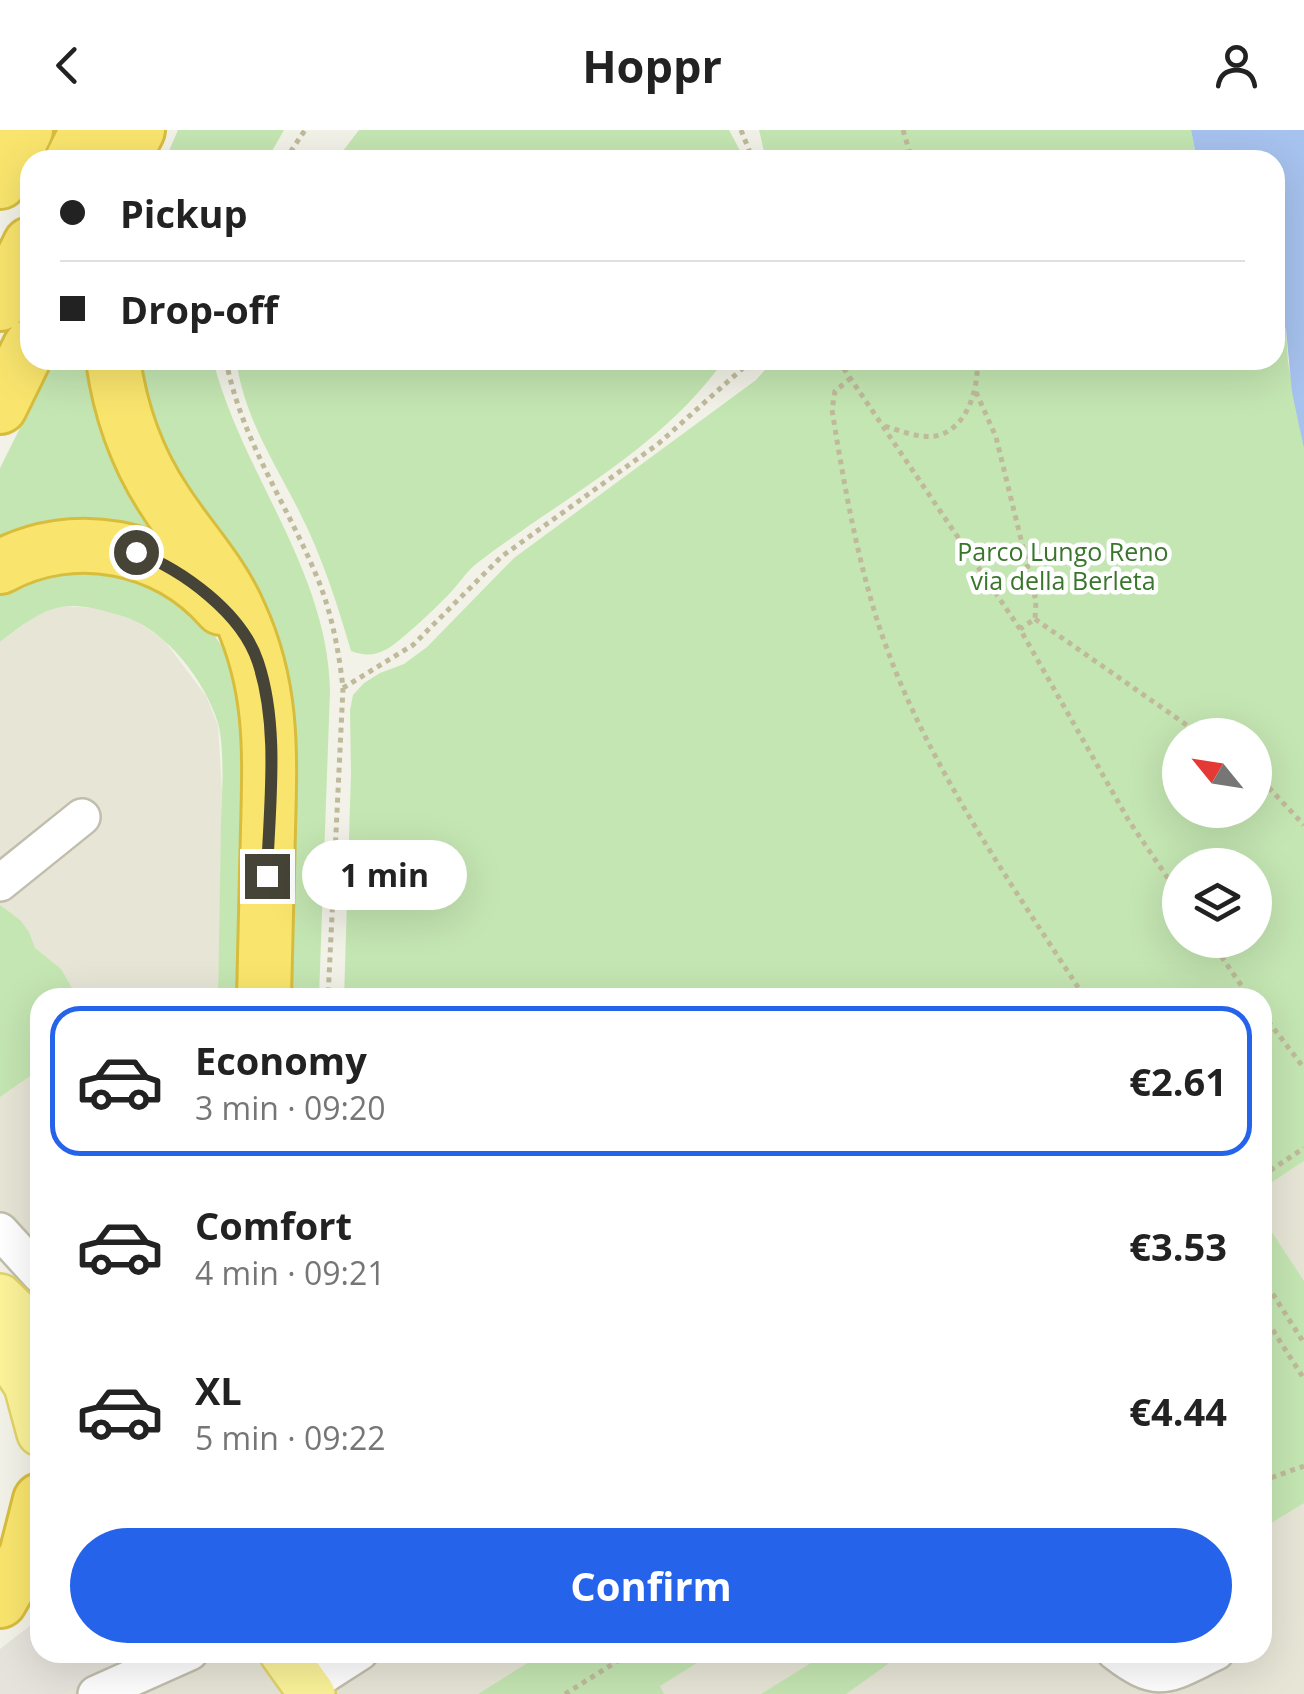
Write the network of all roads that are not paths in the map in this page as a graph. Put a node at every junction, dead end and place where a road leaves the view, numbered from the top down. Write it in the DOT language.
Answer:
graph roads {
  1 [pos="26,130"];
  2 [pos="0,182"];
  3 [pos="20,264"];
  4 [pos="0,304"];
  5 [pos="20,366"];
  6 [pos="115,370"];
  7 [pos="0,407"];
  8 [pos="0,567"];
  9 [pos="257,657"];
  10 [pos="82,817"];
  11 [pos="0,883"];
  12 [pos="264,988"];
  13 [pos="0,1231"];
  14 [pos="30,1264"];
  15 [pos="22,1324"];
  16 [pos="30,1394"];
  17 [pos="30,1539"];
  18 [pos="30,1589"];
  19 [pos="0,1603"];
  20 [pos="165,1663"];
  21 [pos="335,1663"];
  22 [pos="1130,1663"];
  23 [pos="1190,1663"];
  24 [pos="300,1678"];
  25 [pos="96,1694"];
  1 -- 2 [label="highway"];
  3 -- 4 [label="highway"];
  5 -- 7 [label="highway"];
  6 -- 9 [label="highway"];
  8 -- 9 [label="highway"];
  9 -- 12 [label="highway"];
  10 -- 11 [label="street"];
  13 -- 14 [label="street"];
  15 -- 16 [label="main road"];
  17 -- 19 [label="highway"];
  18 -- 19 [label="highway"];
  20 -- 25 [label="street"];
  21 -- 24 [label="street"];
  22 -- 23 [label="street"];
}
